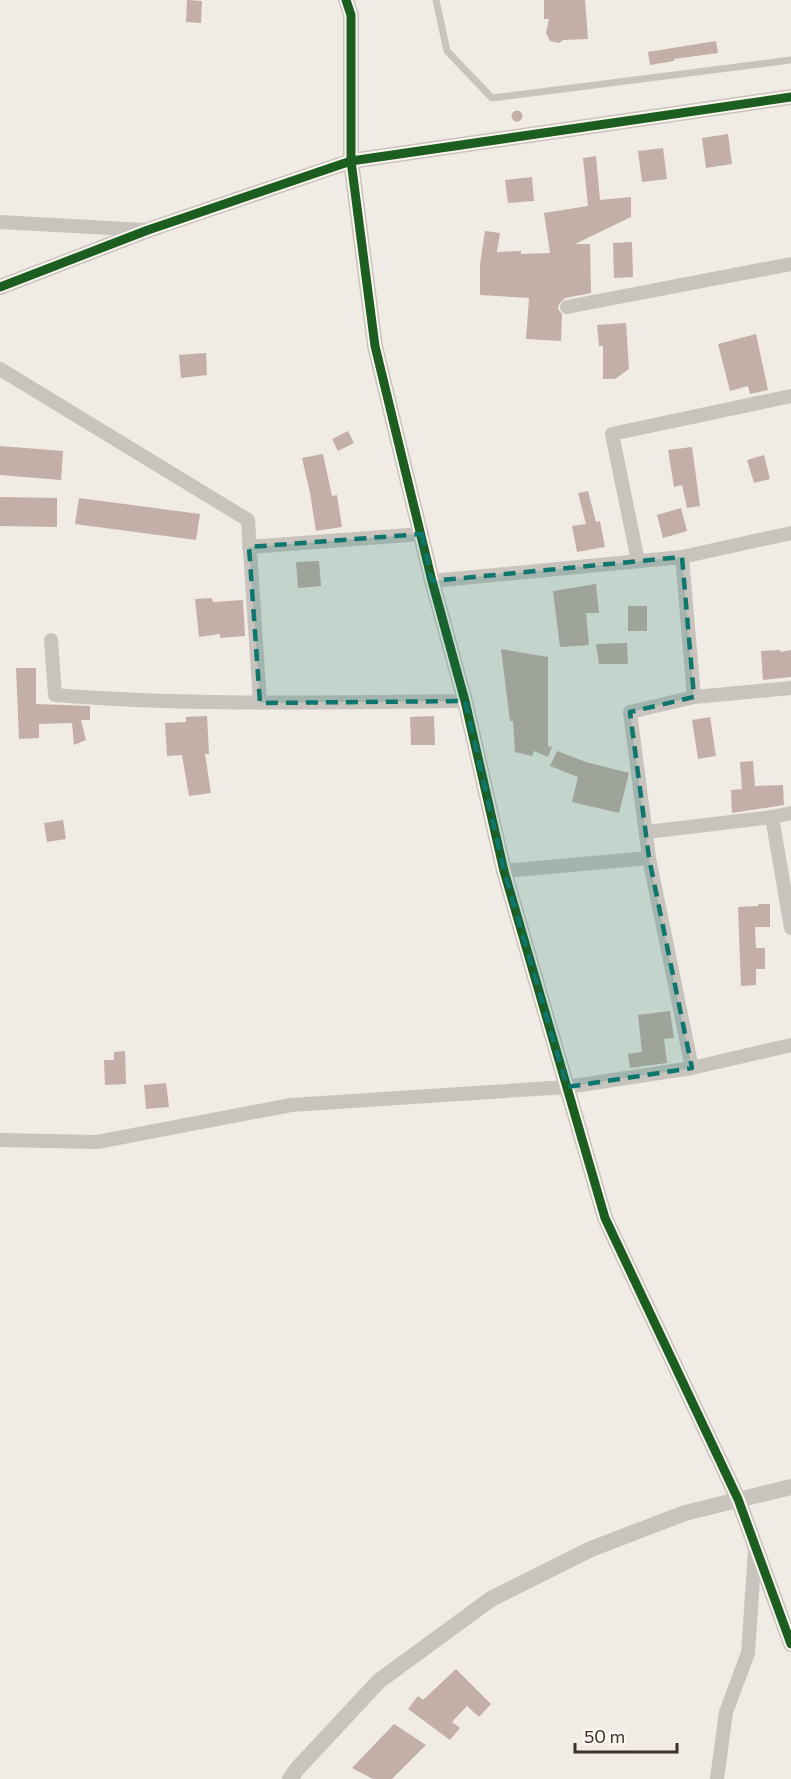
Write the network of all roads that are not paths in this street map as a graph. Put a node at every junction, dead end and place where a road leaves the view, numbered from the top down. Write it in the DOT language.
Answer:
graph roads {
  1 [pos="346,0"];
  2 [pos="436,0"];
  3 [pos="791,60"];
  4 [pos="791,98"];
  5 [pos="351,161"];
  6 [pos="0,222"];
  7 [pos="148,230"];
  8 [pos="791,264"];
  9 [pos="0,287"];
  10 [pos="567,307"];
  11 [pos="0,369"];
  12 [pos="791,396"];
  13 [pos="791,533"];
  14 [pos="422,534"];
  15 [pos="249,547"];
  16 [pos="682,557"];
  17 [pos="638,561"];
  18 [pos="432,581"];
  19 [pos="51,640"];
  20 [pos="791,688"];
  21 [pos="694,697"];
  22 [pos="465,701"];
  23 [pos="260,703"];
  24 [pos="791,813"];
  25 [pos="772,818"];
  26 [pos="647,832"];
  27 [pos="649,858"];
  28 [pos="504,871"];
  29 [pos="791,928"];
  30 [pos="791,1045"];
  31 [pos="692,1068"];
  32 [pos="567,1087"];
  33 [pos="0,1140"];
  34 [pos="791,1487"];
  35 [pos="738,1499"];
  36 [pos="755,1548"];
  37 [pos="791,1644"];
  38 [pos="290,1779"];
  39 [pos="717,1779"];
  1 -- 5 [label="street"];
  2 -- 3 [label="lane"];
  4 -- 5 [label="street"];
  5 -- 7 [label="street"];
  5 -- 14 [label="street"];
  6 -- 7 [label="street"];
  7 -- 9 [label="street"];
  8 -- 10 [label="street"];
  11 -- 15 [label="street"];
  12 -- 17 [label="street"];
  13 -- 16 [label="street"];
  14 -- 15 [label="street"];
  14 -- 18 [label="street"];
  15 -- 23 [label="street"];
  16 -- 17 [label="street"];
  16 -- 21 [label="street"];
  17 -- 18 [label="street"];
  18 -- 22 [label="street"];
  19 -- 23 [label="street"];
  20 -- 21 [label="street"];
  21 -- 26 [label="street"];
  22 -- 23 [label="street"];
  22 -- 28 [label="street"];
  24 -- 25 [label="street"];
  25 -- 26 [label="street"];
  25 -- 29 [label="street"];
  26 -- 27 [label="street"];
  27 -- 28 [label="street"];
  27 -- 31 [label="street"];
  28 -- 32 [label="street"];
  30 -- 31 [label="street"];
  31 -- 32 [label="street"];
  32 -- 33 [label="street"];
  32 -- 35 [label="street"];
  34 -- 35 [label="street"];
  35 -- 36 [label="street"];
  35 -- 38 [label="street"];
  36 -- 37 [label="street"];
  36 -- 39 [label="street"];
}
